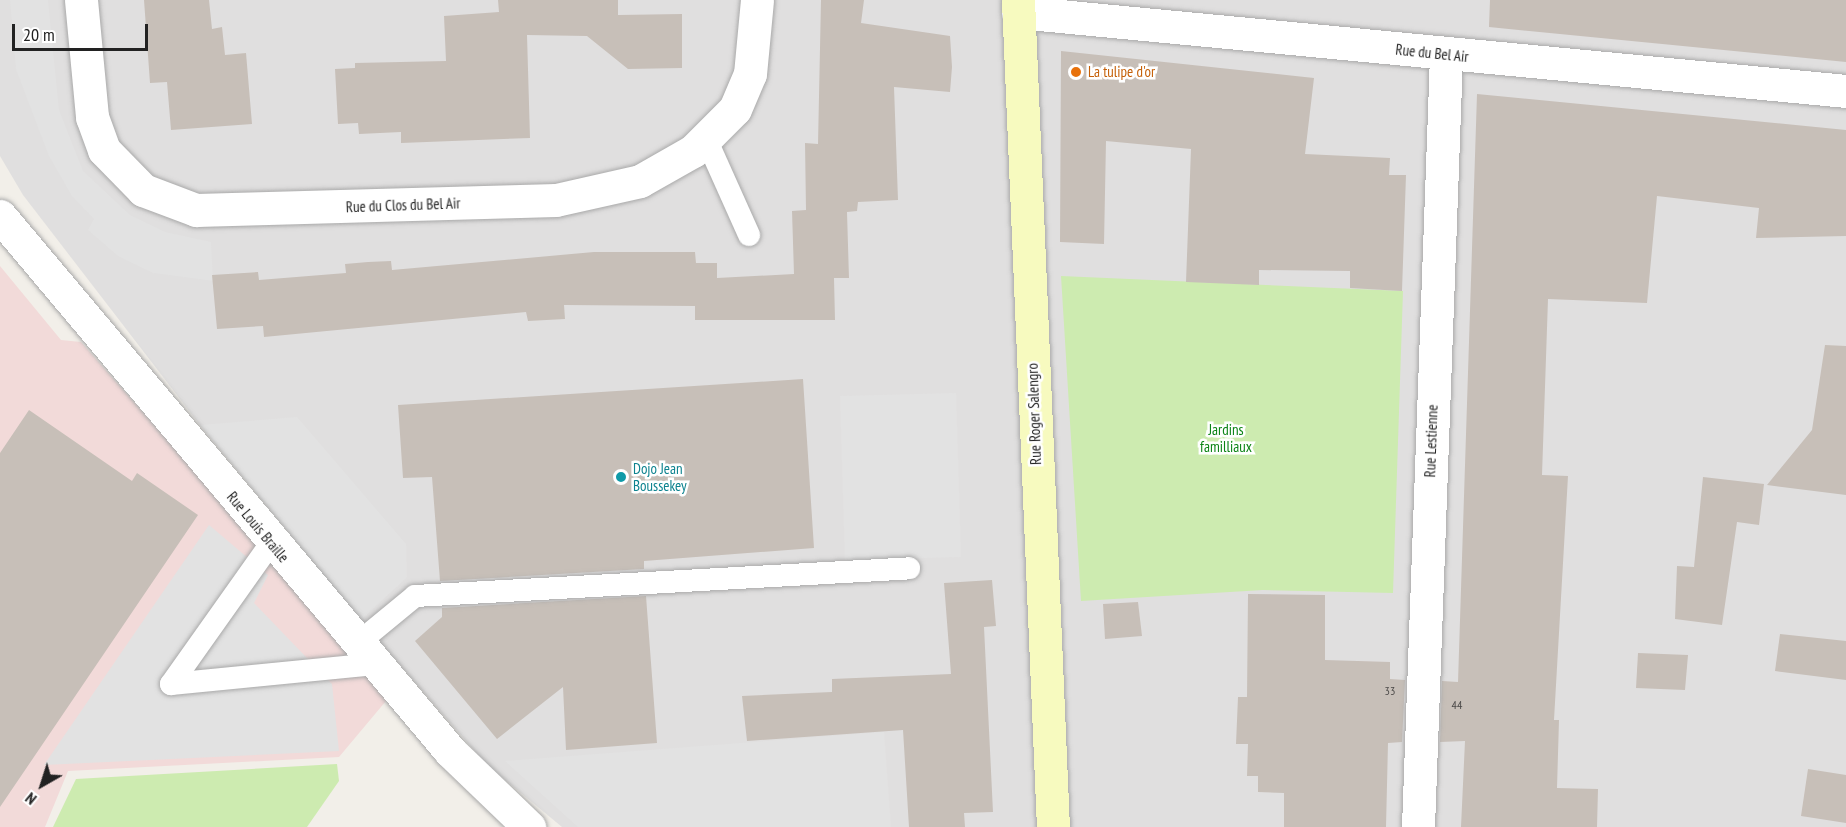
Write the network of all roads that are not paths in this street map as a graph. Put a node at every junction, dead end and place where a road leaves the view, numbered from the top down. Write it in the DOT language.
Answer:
graph roads {
  1 [pos="81,0"];
  2 [pos="758,0"];
  3 [pos="1018,6"];
  4 [pos="1446,55"];
  5 [pos="1846,91"];
  6 [pos="707,141"];
  7 [pos="0,216"];
  8 [pos="749,235"];
  9 [pos="271,543"];
  10 [pos="909,568"];
  11 [pos="367,654"];
  12 [pos="529,827"];
  13 [pos="1053,827"];
  14 [pos="1418,827"];
  1 -- 6 [label="street, Rue du Clos du Bel Air"];
  2 -- 6 [label="street, Rue du Clos du Bel Air"];
  3 -- 4 [label="street, Rue du Bel Air"];
  3 -- 13 [label="street, Rue Roger Salengro"];
  4 -- 5 [label="street, Rue du Bel Air"];
  4 -- 14 [label="street, Rue Lestienne"];
  6 -- 8 [label="lane"];
  7 -- 9 [label="street, Rue Louis Braille"];
  9 -- 11 [label="street, Rue Louis Braille"];
  9 -- 11 [label="lane"];
  10 -- 11 [label="lane"];
  11 -- 12 [label="street, Rue Louis Braille"];
}
